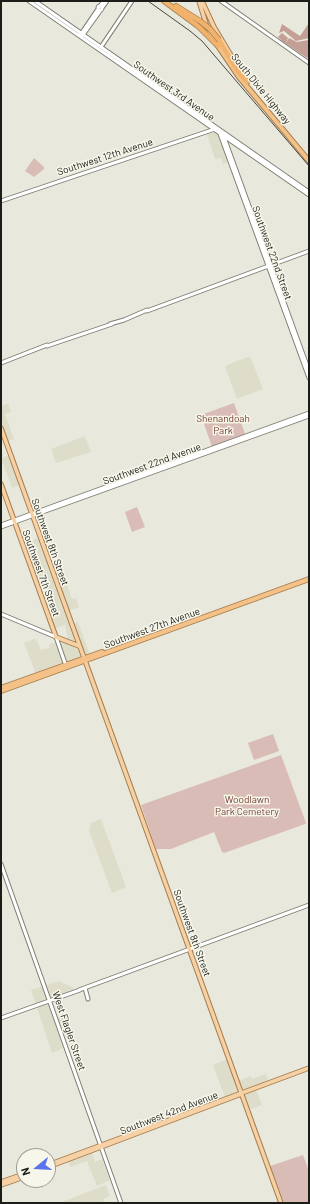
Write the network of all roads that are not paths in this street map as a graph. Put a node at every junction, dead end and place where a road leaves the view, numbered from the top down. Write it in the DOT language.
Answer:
graph roads {
  1 [pos="29,1"];
  2 [pos="35,1"];
  3 [pos="105,1"];
  4 [pos="131,1"];
  5 [pos="164,1"];
  6 [pos="168,1"];
  7 [pos="200,1"];
  8 [pos="221,1"];
  9 [pos="81,35"];
  10 [pos="218,46"];
  11 [pos="99,48"];
  12 [pos="309,63"];
  13 [pos="247,82"];
  14 [pos="202,117"];
  15 [pos="198,118"];
  16 [pos="209,126"];
  17 [pos="214,129"];
  18 [pos="208,131"];
  19 [pos="220,131"];
  20 [pos="224,135"];
  21 [pos="231,140"];
  22 [pos="226,143"];
  23 [pos="266,157"];
  24 [pos="309,157"];
  25 [pos="262,159"];
  26 [pos="309,161"];
  27 [pos="277,172"];
  28 [pos="273,175"];
  29 [pos="290,182"];
  30 [pos="295,184"];
  31 [pos="290,186"];
  32 [pos="300,188"];
  33 [pos="296,191"];
  34 [pos="309,192"];
  35 [pos="309,195"];
  36 [pos="1,201"];
  37 [pos="309,251"];
  38 [pos="269,266"];
  39 [pos="2,362"];
  40 [pos="309,371"];
  41 [pos="309,378"];
  42 [pos="309,414"];
  43 [pos="1,428"];
  44 [pos="1,484"];
  45 [pos="32,515"];
  46 [pos="14,521"];
  47 [pos="1,526"];
  48 [pos="309,578"];
  49 [pos="1,614"];
  50 [pos="53,630"];
  51 [pos="46,632"];
  52 [pos="56,637"];
  53 [pos="80,647"];
  54 [pos="84,659"];
  55 [pos="66,666"];
  56 [pos="2,690"];
  57 [pos="1,864"];
  58 [pos="1,870"];
  59 [pos="309,905"];
  60 [pos="189,949"];
  61 [pos="43,980"];
  62 [pos="94,984"];
  63 [pos="46,988"];
  64 [pos="85,988"];
  65 [pos="79,990"];
  66 [pos="88,999"];
  67 [pos="50,1000"];
  68 [pos="212,1013"];
  69 [pos="207,1015"];
  70 [pos="1,1018"];
  71 [pos="60,1034"];
  72 [pos="63,1037"];
  73 [pos="65,1050"];
  74 [pos="68,1053"];
  75 [pos="309,1068"];
  76 [pos="241,1093"];
  77 [pos="144,1130"];
  78 [pos="125,1137"];
  79 [pos="100,1146"];
  80 [pos="69,1157"];
  81 [pos="66,1161"];
  82 [pos="56,1163"];
  83 [pos="56,1164"];
  84 [pos="16,1178"];
  85 [pos="1,1183"];
  86 [pos="120,1203"];
  87 [pos="281,1203"];
  1 -- 9 [label="main road, Southwest 3rd Avenue"];
  2 -- 9 [label="main road, Southwest 3rd Avenue"];
  3 -- 9 [label="main road"];
  4 -- 11 [label="main road"];
  5 -- 10 [label="highway"];
  6 -- 13 [label="highway, bridge"];
  7 -- 10 [label="main road, South Dixie Highway"];
  7 -- 13 [label="main road, South Dixie Highway"];
  8 -- 12 [label="main road"];
  9 -- 11 [label="main road, Southwest 3rd Avenue"];
  10 -- 26 [label="highway, South Dixie Highway"];
  11 -- 14 [label="main road, Southwest 3rd Avenue"];
  11 -- 15 [label="main road, Southwest 3rd Avenue"];
  13 -- 24 [label="highway, South Dixie Highway"];
  14 -- 15 [label="main road"];
  14 -- 19 [label="main road, Southwest 3rd Avenue"];
  15 -- 16 [label="main road, Southwest 3rd Avenue"];
  16 -- 17 [label="main road, Southwest 3rd Avenue"];
  16 -- 18 [label="main road"];
  17 -- 18 [label="main road, Southwest 12th Avenue"];
  17 -- 19 [label="main road"];
  18 -- 36 [label="main road, Southwest 12th Avenue"];
  19 -- 20 [label="main road, Southwest 22nd Street"];
  19 -- 25 [label="main road, Southwest 3rd Avenue"];
  19 -- 38 [label="main road, Southwest 22nd Street"];
  20 -- 21 [label="main road, Southwest 3rd Avenue"];
  20 -- 22 [label="main road, Southwest 22nd Street"];
  21 -- 22 [label="main road"];
  21 -- 27 [label="main road, Southwest 3rd Avenue"];
  22 -- 38 [label="main road, Southwest 22nd Street"];
  23 -- 25 [label="main road"];
  25 -- 30 [label="main road, Southwest 3rd Avenue"];
  27 -- 28 [label="main road"];
  27 -- 29 [label="main road, Southwest 3rd Avenue"];
  29 -- 30 [label="main road, Southwest 3rd Avenue"];
  29 -- 31 [label="main road"];
  30 -- 32 [label="main road, Southwest 3rd Avenue"];
  30 -- 34 [label="main road, Southwest 3rd Avenue"];
  32 -- 33 [label="main road"];
  32 -- 35 [label="main road, Southwest 3rd Avenue"];
  37 -- 38 [label="main road"];
  38 -- 39 [label="main road"];
  38 -- 40 [label="main road, Southwest 22nd Street"];
  38 -- 41 [label="main road, Southwest 22nd Street"];
  42 -- 45 [label="main road, Southwest 22nd Avenue"];
  43 -- 45 [label="main road, Southwest 8th Street"];
  44 -- 46 [label="main road, Southwest 7th Street"];
  45 -- 46 [label="main road, Southwest 22nd Avenue"];
  45 -- 53 [label="main road, Southwest 8th Street"];
  46 -- 47 [label="main road, Southwest 22nd Avenue"];
  46 -- 50 [label="main road, Southwest 7th Street"];
  48 -- 54 [label="highway, Southwest 27th Avenue"];
  49 -- 51 [label="main road"];
  50 -- 51 [label="main road"];
  50 -- 52 [label="main road, Southwest 7th Street"];
  51 -- 52 [label="main road"];
  52 -- 53 [label="main road"];
  52 -- 55 [label="main road, Southwest 7th Street"];
  53 -- 54 [label="main road, Southwest 8th Street"];
  54 -- 55 [label="highway, Southwest 27th Avenue"];
  54 -- 60 [label="main road, Southwest 8th Street"];
  55 -- 56 [label="highway, Southwest 27th Avenue"];
  57 -- 61 [label="main road, West Flagler Street"];
  58 -- 67 [label="main road, West Flagler Street"];
  59 -- 60 [label="main road"];
  60 -- 62 [label="main road"];
  60 -- 68 [label="main road, Southwest 8th Street"];
  61 -- 63 [label="main road, West Flagler Street"];
  61 -- 63 [label="main road"];
  62 -- 64 [label="main road"];
  62 -- 65 [label="main road"];
  63 -- 67 [label="main road, West Flagler Street"];
  64 -- 65 [label="main road"];
  64 -- 66 [label="main road"];
  65 -- 67 [label="main road"];
  67 -- 70 [label="main road"];
  67 -- 71 [label="main road, West Flagler Street"];
  67 -- 72 [label="main road, West Flagler Street"];
  68 -- 69 [label="main road"];
  68 -- 76 [label="main road, Southwest 8th Street"];
  71 -- 72 [label="main road"];
  71 -- 73 [label="main road, West Flagler Street"];
  72 -- 74 [label="main road, West Flagler Street"];
  73 -- 74 [label="main road"];
  73 -- 79 [label="main road, West Flagler Street"];
  74 -- 79 [label="main road, West Flagler Street"];
  75 -- 76 [label="main road, Southwest 42nd Avenue"];
  76 -- 77 [label="main road, Southwest 42nd Avenue"];
  76 -- 87 [label="main road, Southwest 8th Street"];
  77 -- 78 [label="main road, Southwest 42nd Avenue"];
  77 -- 78 [label="main road, Southwest 42nd Avenue"];
  78 -- 79 [label="main road, Southwest 42nd Avenue"];
  79 -- 80 [label="main road"];
  79 -- 81 [label="main road"];
  79 -- 86 [label="main road, West Flagler Street"];
  80 -- 81 [label="main road"];
  80 -- 82 [label="main road"];
  81 -- 83 [label="main road"];
  84 -- 85 [label="main road"];
}
